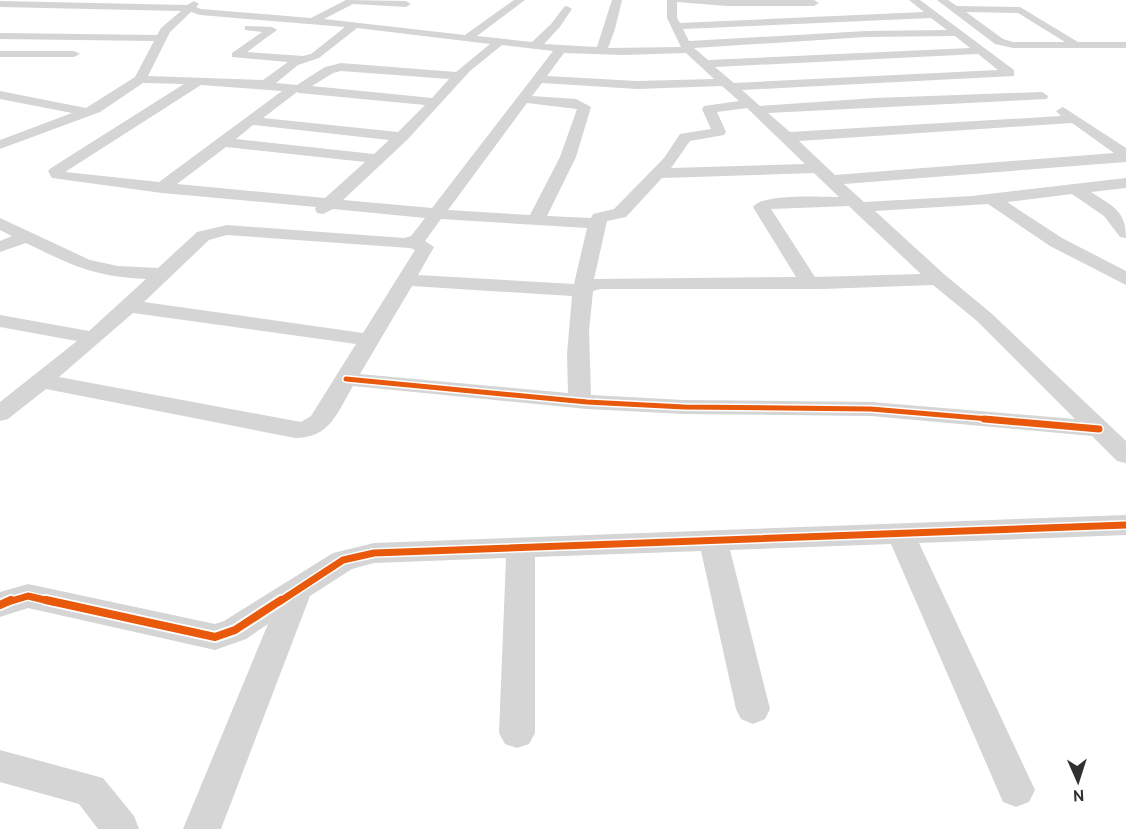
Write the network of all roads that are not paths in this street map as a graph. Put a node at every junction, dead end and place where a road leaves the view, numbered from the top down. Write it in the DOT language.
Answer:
graph roads {
  1 [pos="106,0"];
  2 [pos="520,0"];
  3 [pos="617,0"];
  4 [pos="672,0"];
  5 [pos="680,0"];
  6 [pos="942,0"];
  7 [pos="911,1"];
  8 [pos="29,3"];
  9 [pos="825,3"];
  10 [pos="0,4"];
  11 [pos="194,4"];
  12 [pos="406,4"];
  13 [pos="95,6"];
  14 [pos="567,9"];
  15 [pos="955,9"];
  16 [pos="934,15"];
  17 [pos="9,16"];
  18 [pos="313,21"];
  19 [pos="356,25"];
  20 [pos="676,26"];
  21 [pos="228,27"];
  22 [pos="958,33"];
  23 [pos="0,36"];
  24 [pos="162,38"];
  25 [pos="467,38"];
  26 [pos="499,42"];
  27 [pos="1073,45"];
  28 [pos="1126,45"];
  29 [pos="535,46"];
  30 [pos="687,47"];
  31 [pos="561,49"];
  32 [pos="601,51"];
  33 [pos="981,51"];
  34 [pos="0,54"];
  35 [pos="83,54"];
  36 [pos="305,60"];
  37 [pos="705,64"];
  38 [pos="258,71"];
  39 [pos="282,73"];
  40 [pos="458,76"];
  41 [pos="140,79"];
  42 [pos="537,79"];
  43 [pos="1018,79"];
  44 [pos="197,82"];
  45 [pos="262,85"];
  46 [pos="728,85"];
  47 [pos="297,88"];
  48 [pos="0,95"];
  49 [pos="1042,96"];
  50 [pos="523,99"];
  51 [pos="435,102"];
  52 [pos="753,107"];
  53 [pos="88,112"];
  54 [pos="1075,119"];
  55 [pos="250,121"];
  56 [pos="402,136"];
  57 [pos="788,137"];
  58 [pos="222,142"];
  59 [pos="0,145"];
  60 [pos="1126,156"];
  61 [pos="378,159"];
  62 [pos="658,172"];
  63 [pos="824,174"];
  64 [pos="1126,183"];
  65 [pos="162,188"];
  66 [pos="1076,189"];
  67 [pos="992,199"];
  68 [pos="331,202"];
  69 [pos="856,204"];
  70 [pos="437,214"];
  71 [pos="536,221"];
  72 [pos="0,223"];
  73 [pos="597,223"];
  74 [pos="1126,233"];
  75 [pos="297,234"];
  76 [pos="27,236"];
  77 [pos="412,243"];
  78 [pos="0,246"];
  79 [pos="160,274"];
  80 [pos="938,279"];
  81 [pos="1126,279"];
  82 [pos="406,280"];
  83 [pos="809,283"];
  84 [pos="584,288"];
  85 [pos="130,306"];
  86 [pos="0,321"];
  87 [pos="94,338"];
  88 [pos="370,339"];
  89 [pos="346,379"];
  90 [pos="42,381"];
  91 [pos="580,401"];
  92 [pos="0,414"];
  93 [pos="1099,429"];
  94 [pos="1126,455"];
  95 [pos="1126,525"];
  96 [pos="900,533"];
  97 [pos="713,540"];
  98 [pos="521,548"];
  99 [pos="298,589"];
  100 [pos="0,605"];
  101 [pos="753,709"];
  102 [pos="517,733"];
  103 [pos="0,766"];
  104 [pos="1016,790"];
  105 [pos="108,824"];
  106 [pos="202,829"];
  1 -- 13 [label="street"];
  2 -- 25 [label="street"];
  3 -- 32 [label="street"];
  4 -- 20 [label="street"];
  5 -- 9 [label="street"];
  6 -- 15 [label="street"];
  7 -- 16 [label="street"];
  8 -- 10 [label="street"];
  8 -- 13 [label="street"];
  8 -- 17 [label="street"];
  11 -- 13 [label="street"];
  11 -- 18 [label="street"];
  11 -- 24 [label="street"];
  12 -- 18 [label="street"];
  14 -- 29 [label="street"];
  15 -- 27 [label="street"];
  15 -- 27 [label="street"];
  16 -- 20 [label="street"];
  16 -- 22 [label="street"];
  18 -- 19 [label="street"];
  19 -- 25 [label="street"];
  19 -- 36 [label="street"];
  20 -- 30 [label="street"];
  21 -- 36 [label="street"];
  22 -- 30 [label="street"];
  22 -- 33 [label="street"];
  23 -- 24 [label="street"];
  24 -- 41 [label="street"];
  25 -- 26 [label="street"];
  26 -- 29 [label="street"];
  26 -- 40 [label="street"];
  27 -- 28 [label="street"];
  29 -- 31 [label="street"];
  30 -- 32 [label="street"];
  30 -- 37 [label="street"];
  31 -- 32 [label="street"];
  31 -- 42 [label="street"];
  33 -- 37 [label="street"];
  33 -- 43 [label="street"];
  34 -- 35 [label="street"];
  36 -- 39 [label="street"];
  37 -- 46 [label="street"];
  38 -- 39 [label="street"];
  39 -- 45 [label="street"];
  40 -- 47 [label="street"];
  40 -- 51 [label="street"];
  41 -- 44 [label="street"];
  41 -- 53 [label="street"];
  42 -- 46 [label="street"];
  42 -- 50 [label="street"];
  43 -- 46 [label="street"];
  43 -- 49 [label="street"];
  44 -- 45 [label="street"];
  44 -- 65 [label="street"];
  45 -- 47 [label="street"];
  46 -- 52 [label="street"];
  47 -- 51 [label="street"];
  47 -- 55 [label="street"];
  48 -- 53 [label="street"];
  49 -- 52 [label="street"];
  49 -- 54 [label="street"];
  50 -- 70 [label="street"];
  50 -- 71 [label="street"];
  51 -- 56 [label="street"];
  52 -- 57 [label="street"];
  52 -- 62 [label="street"];
  53 -- 59 [label="street"];
  54 -- 57 [label="street"];
  54 -- 60 [label="street"];
  55 -- 56 [label="street"];
  55 -- 58 [label="street"];
  56 -- 61 [label="street"];
  57 -- 63 [label="street"];
  58 -- 61 [label="street"];
  58 -- 65 [label="street"];
  60 -- 63 [label="street"];
  61 -- 68 [label="street"];
  62 -- 63 [label="street"];
  62 -- 73 [label="street"];
  63 -- 69 [label="street"];
  64 -- 66 [label="street"];
  65 -- 68 [label="street"];
  66 -- 67 [label="street"];
  66 -- 74 [label="street"];
  67 -- 69 [label="street"];
  67 -- 81 [label="street"];
  68 -- 70 [label="street"];
  68 -- 75 [label="street"];
  69 -- 80 [label="street"];
  69 -- 83 [label="street"];
  70 -- 71 [label="street"];
  70 -- 77 [label="street"];
  71 -- 73 [label="street"];
  72 -- 76 [label="street"];
  73 -- 84 [label="street"];
  75 -- 77 [label="street"];
  75 -- 79 [label="street"];
  76 -- 78 [label="street"];
  76 -- 79 [label="street"];
  77 -- 82 [label="street"];
  79 -- 85 [label="street"];
  80 -- 83 [label="street"];
  80 -- 93 [label="street"];
  82 -- 84 [label="street"];
  82 -- 88 [label="street"];
  83 -- 84 [label="street"];
  84 -- 91 [label="street"];
  85 -- 87 [label="street"];
  85 -- 88 [label="street"];
  86 -- 87 [label="street"];
  87 -- 90 [label="street"];
  88 -- 89 [label="street"];
  89 -- 90 [label="street"];
  89 -- 91 [label="street"];
  90 -- 92 [label="street"];
  91 -- 93 [label="street"];
  93 -- 94 [label="street"];
  95 -- 96 [label="street"];
  96 -- 97 [label="street"];
  96 -- 104 [label="street"];
  97 -- 98 [label="street"];
  97 -- 101 [label="street"];
  98 -- 99 [label="street"];
  98 -- 102 [label="street"];
  99 -- 100 [label="street"];
  99 -- 106 [label="street"];
  103 -- 105 [label="street"];
}
